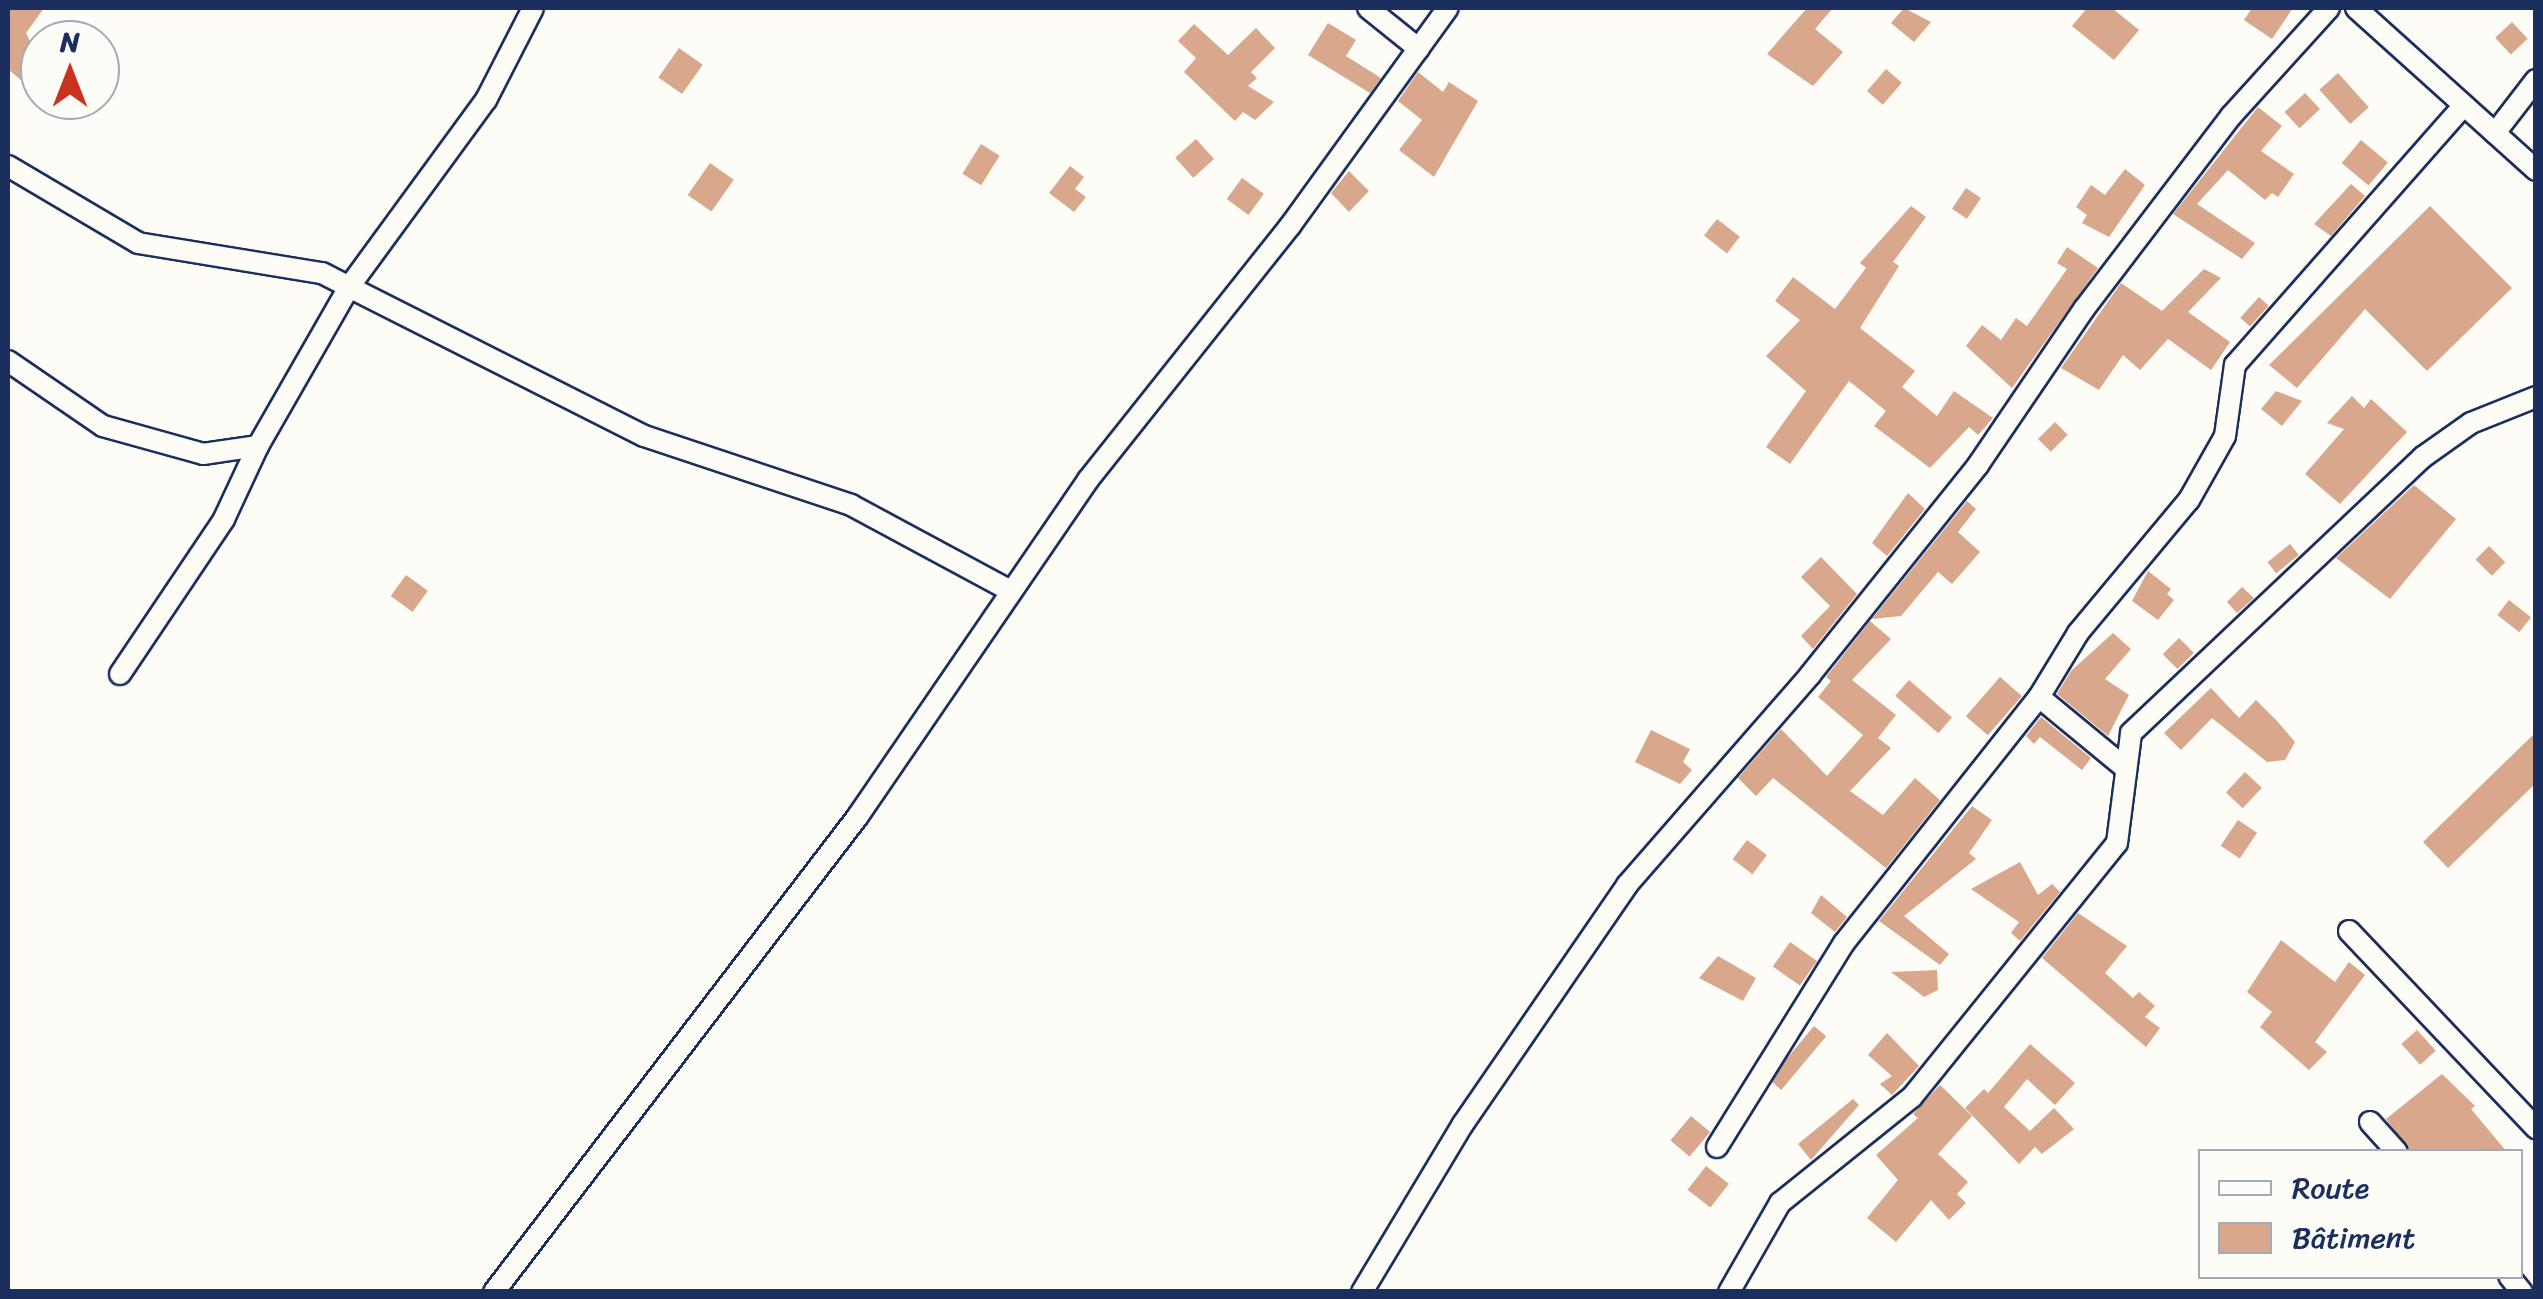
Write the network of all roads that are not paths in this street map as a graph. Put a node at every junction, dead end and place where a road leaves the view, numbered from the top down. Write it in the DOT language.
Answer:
graph roads {
  1 [pos="533,8"];
  2 [pos="1368,8"];
  3 [pos="1448,8"];
  4 [pos="2329,8"];
  5 [pos="2361,9"];
  6 [pos="1418,48"];
  7 [pos="2536,80"];
  8 [pos="2464,105"];
  9 [pos="2495,133"];
  10 [pos="8,166"];
  11 [pos="2536,170"];
  12 [pos="349,287"];
  13 [pos="8,361"];
  14 [pos="2536,397"];
  15 [pos="258,446"];
  16 [pos="1012,591"];
  17 [pos="120,674"];
  18 [pos="2039,697"];
  19 [pos="2124,767"];
  20 [pos="2348,931"];
  21 [pos="2370,1122"];
  22 [pos="2536,1128"];
  23 [pos="1717,1147"];
  24 [pos="2393,1149"];
  25 [pos="494,1292"];
  26 [pos="1362,1292"];
  27 [pos="1728,1292"];
  1 -- 12 [label="street"];
  2 -- 6 [label="street"];
  3 -- 6 [label="street"];
  4 -- 26 [label="street"];
  5 -- 8 [label="street"];
  6 -- 16 [label="street"];
  7 -- 9 [label="street"];
  8 -- 9 [label="street"];
  8 -- 18 [label="street"];
  9 -- 11 [label="street"];
  10 -- 12 [label="street"];
  12 -- 15 [label="street"];
  12 -- 16 [label="street"];
  13 -- 15 [label="street"];
  14 -- 19 [label="street"];
  15 -- 17 [label="street"];
  16 -- 25 [label="street"];
  18 -- 19 [label="street"];
  18 -- 23 [label="street"];
  19 -- 27 [label="street"];
  20 -- 22 [label="street"];
  21 -- 24 [label="street"];
}
